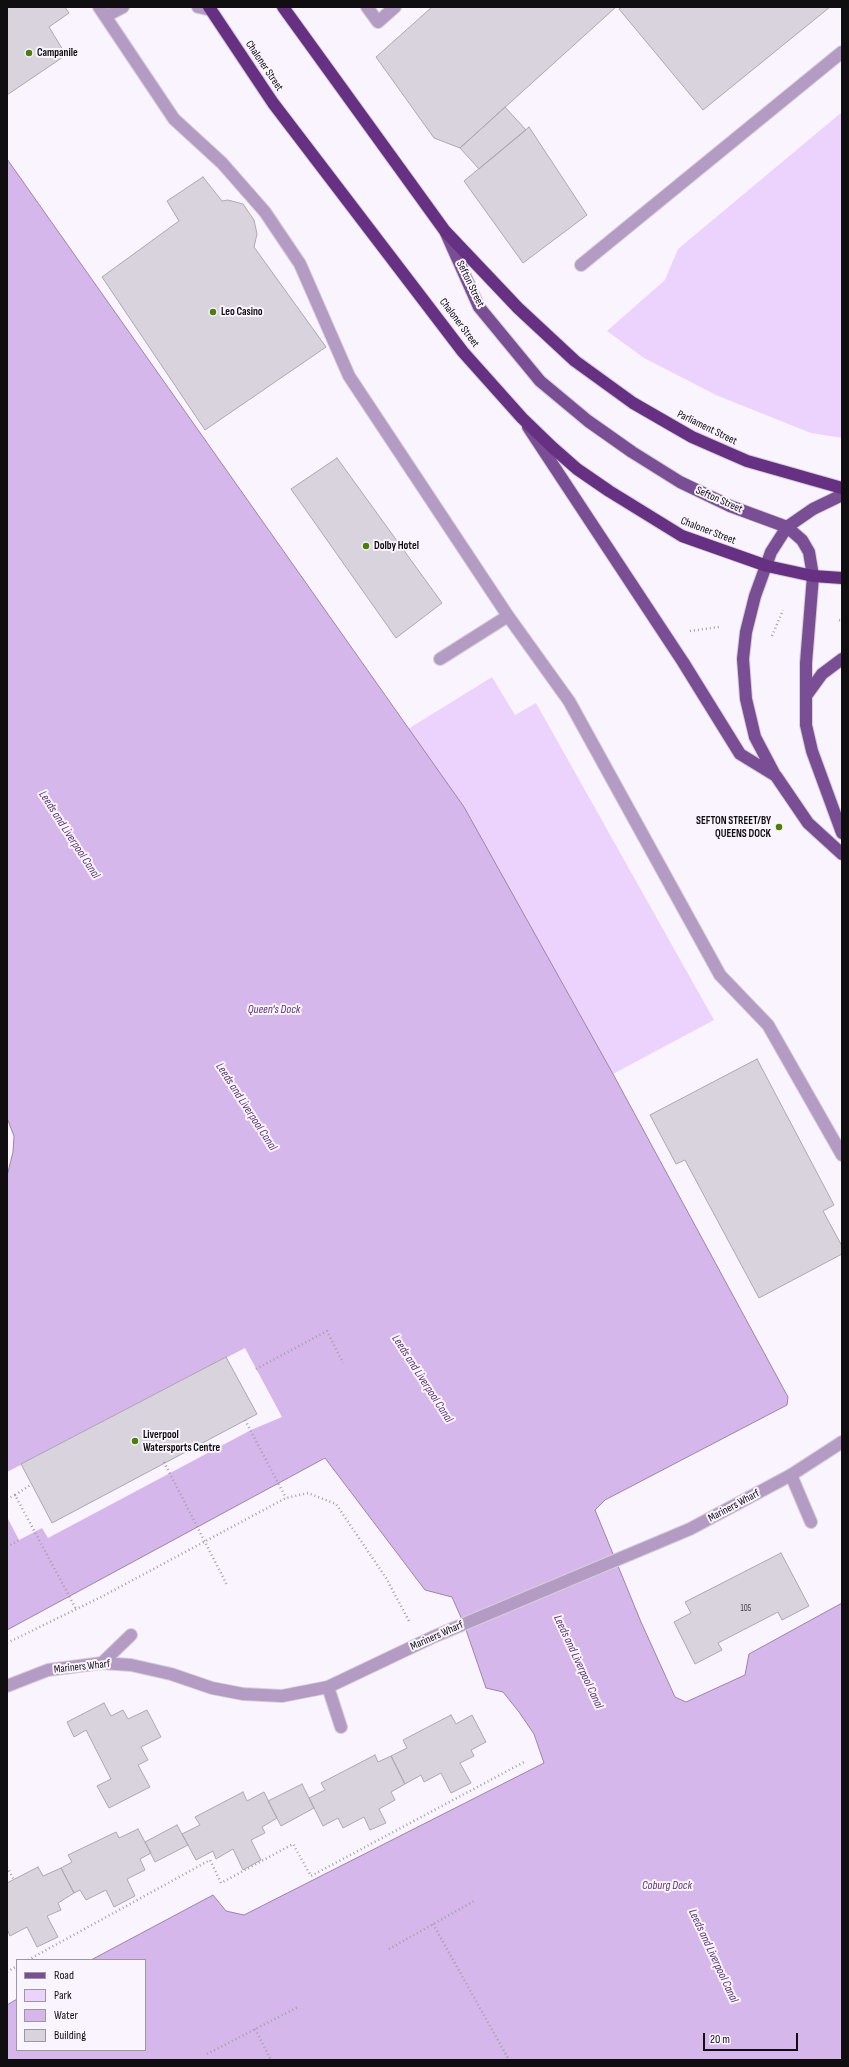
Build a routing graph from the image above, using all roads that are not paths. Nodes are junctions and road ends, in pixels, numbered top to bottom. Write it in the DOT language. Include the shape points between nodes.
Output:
graph roads {
  1 [pos="123,7"];
  2 [pos="198,7"];
  3 [pos="283,7"];
  4 [pos="367,7"];
  5 [pos="395,7"];
  6 [pos="210,9"];
  7 [pos="103,12"];
  8 [pos="842,52"];
  9 [pos="445,232"];
  10 [pos="581,265"];
  11 [pos="522,418"];
  12 [pos="842,488"];
  13 [pos="842,495"];
  14 [pos="787,527"];
  15 [pos="767,566"];
  16 [pos="812,576"];
  17 [pos="842,578"];
  18 [pos="508,616"];
  19 [pos="440,659"];
  20 [pos="842,659"];
  21 [pos="806,696"];
  22 [pos="776,776"];
  23 [pos="842,833"];
  24 [pos="842,854"];
  25 [pos="842,1155"];
  26 [pos="842,1442"];
  27 [pos="791,1475"];
  28 [pos="811,1522"];
  29 [pos="132,1635"];
  30 [pos="102,1663"];
  31 [pos="7,1686"];
  32 [pos="328,1687"];
  33 [pos="341,1727"];
  1 -- 7 [label="street"];
  2 -- 6 [label="street"];
  3 -- 9 [label="highway"];
  4 -- 5 [label="street" via="378,22"];
  6 -- 11 [label="highway, Chaloner Street" via="273,103 464,352"];
  7 -- 18 [label="street" via="174,119 222,163 255,201 300,264 349,376"];
  8 -- 10 [label="street"];
  9 -- 12 [label="highway, Parliament Street" via="518,308 575,361 633,403 692,437 747,461"];
  9 -- 14 [label="main road, Sefton Street" via="479,307 540,380 588,421 680,482 730,506"];
  11 -- 15 [label="highway, Chaloner Street" via="577,468 642,513 682,536"];
  11 -- 22 [label="main road" via="683,662 740,754"];
  13 -- 14 [label="main road" via="813,509"];
  14 -- 15 [label="main road" via="771,552"];
  14 -- 16 [label="main road, Sefton Street" via="802,540 809,552"];
  15 -- 16 [label="highway"];
  15 -- 22 [label="main road" via="755,596 746,632 743,659 746,699 755,737"];
  16 -- 17 [label="highway"];
  16 -- 21 [label="main road, Sefton Street"];
  18 -- 19 [label="street"];
  18 -- 25 [label="street" via="569,701 720,975 768,1025"];
  20 -- 21 [label="main road" via="822,674"];
  21 -- 23 [label="main road, Sefton Street" via="806,725 812,751"];
  22 -- 24 [label="main road" via="808,823"];
  26 -- 27 [label="street, Mariners Wharf"];
  27 -- 28 [label="street"];
  27 -- 32 [label="street, Mariners Wharf" via="690,1530 433,1637"];
  29 -- 30 [label="street"];
  30 -- 31 [label="street, Mariners Wharf" via="48,1670"];
  30 -- 32 [label="street, Mariners Wharf" via="131,1665 242,1694 282,1696"];
  32 -- 33 [label="street"];
}
